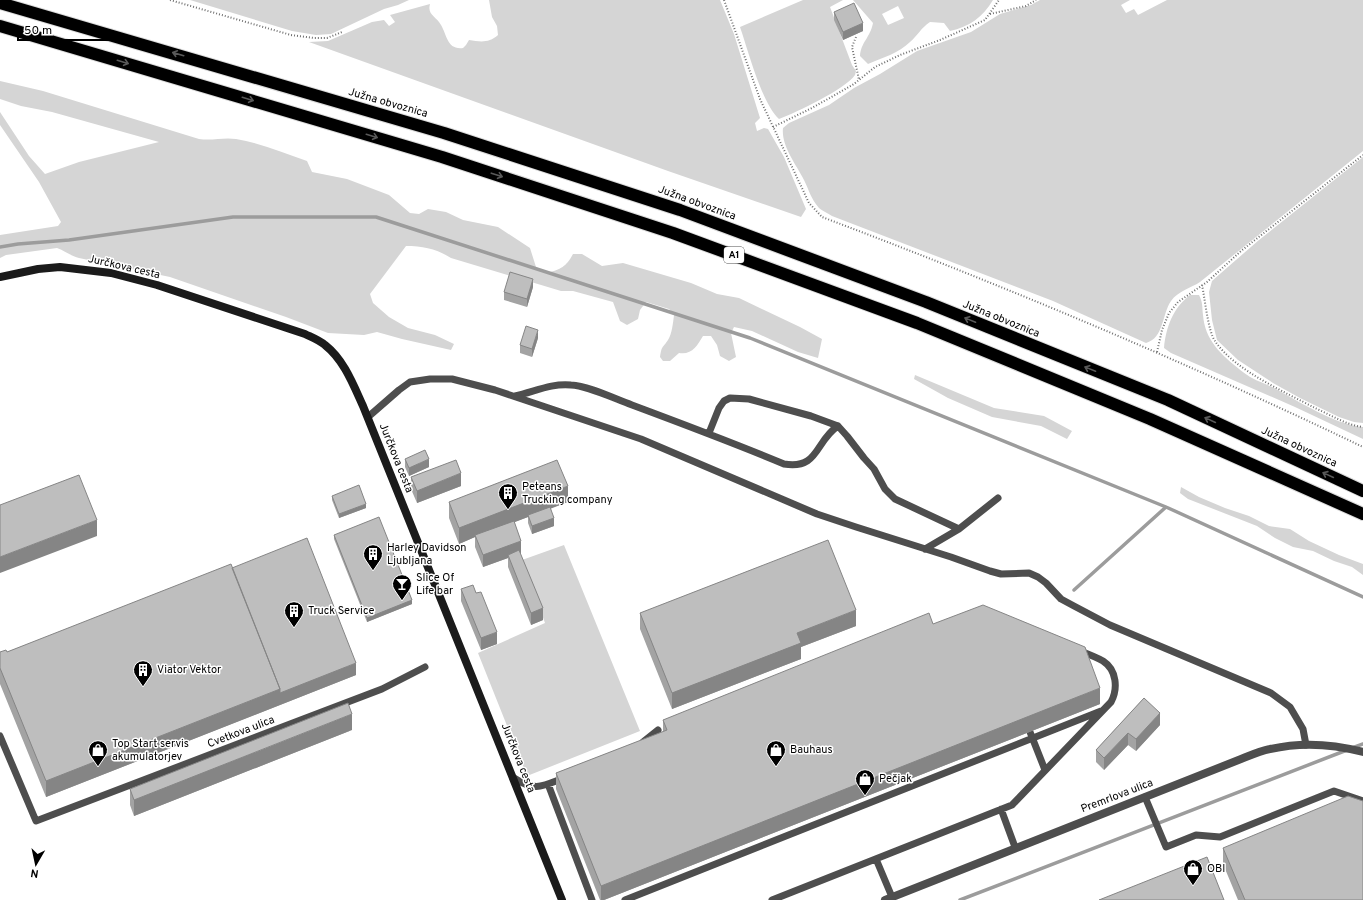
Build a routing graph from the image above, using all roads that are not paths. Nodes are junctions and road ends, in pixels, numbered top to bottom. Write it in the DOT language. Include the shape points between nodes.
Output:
graph roads {
  1 [pos="0,3"];
  2 [pos="0,26"];
  3 [pos="0,276"];
  4 [pos="513,396"];
  5 [pos="368,417"];
  6 [pos="838,426"];
  7 [pos="709,433"];
  8 [pos="1363,491"];
  9 [pos="998,498"];
  10 [pos="1363,514"];
  11 [pos="960,529"];
  12 [pos="925,548"];
  13 [pos="1074,648"];
  14 [pos="425,668"];
  15 [pos="1103,710"];
  16 [pos="658,730"];
  17 [pos="1032,735"];
  18 [pos="0,736"];
  19 [pos="1306,745"];
  20 [pos="637,746"];
  21 [pos="1363,752"];
  22 [pos="1046,770"];
  23 [pos="568,776"];
  24 [pos="514,778"];
  25 [pos="548,784"];
  26 [pos="1145,798"];
  27 [pos="1363,801"];
  28 [pos="1001,809"];
  29 [pos="1015,848"];
  30 [pos="876,859"];
  31 [pos="890,899"];
  32 [pos="562,900"];
  33 [pos="592,900"];
  34 [pos="625,900"];
  35 [pos="772,900"];
  8 -- 1 [label="highway, Južna obvoznica / A1, one-way" via="1168,400 926,302 680,210 444,133"];
  2 -- 10 [label="highway, A1, one-way" via="442,157 673,233 932,329 1150,418"];
  3 -- 5 [label="street, Jurčkova cesta" via="60,267 111,273 182,293 305,334 324,344 340,359"];
  4 -- 5 [label="lane" via="452,379 430,379 410,382"];
  4 -- 7 [label="lane" via="546,387 573,385"];
  4 -- 12 [label="lane" via="640,439 817,514"];
  5 -- 24 [label="street, Jurčkova cesta"];
  6 -- 7 [label="lane" via="806,463 793,466"];
  6 -- 7 [label="lane" via="749,399 730,398 719,408"];
  6 -- 11 [label="lane" via="874,469 894,499"];
  9 -- 11 [label="lane"];
  11 -- 12 [label="lane"];
  12 -- 19 [label="lane" via="1001,574 1029,573 1046,583 1061,599 1110,624 1271,694 1290,707 1303,729"];
  13 -- 15 [label="lane" via="1103,661 1111,670 1116,682 1114,696"];
  14 -- 18 [label="lane, Cvetkova ulica" via="382,689 36,821"];
  15 -- 17 [label="lane"];
  15 -- 22 [label="lane"];
  16 -- 20 [label="lane"];
  17 -- 22 [label="lane"];
  17 -- 34 [label="lane"];
  19 -- 21 [label="street, Premrlova ulica" via="1334,746"];
  19 -- 26 [label="street, Premrlova ulica" via="1270,749"];
  22 -- 28 [label="lane" via="1012,805"];
  23 -- 25 [label="lane"];
  24 -- 25 [label="lane" via="530,787"];
  24 -- 32 [label="street, Jurčkova cesta"];
  25 -- 33 [label="lane"];
  26 -- 27 [label="lane" via="1166,847 1196,835 1220,837 1334,792"];
  26 -- 29 [label="street, Premrlova ulica"];
  28 -- 29 [label="lane"];
  28 -- 30 [label="lane"];
  29 -- 31 [label="street, Premrlova ulica"];
  30 -- 31 [label="lane"];
  30 -- 35 [label="lane"];
}
